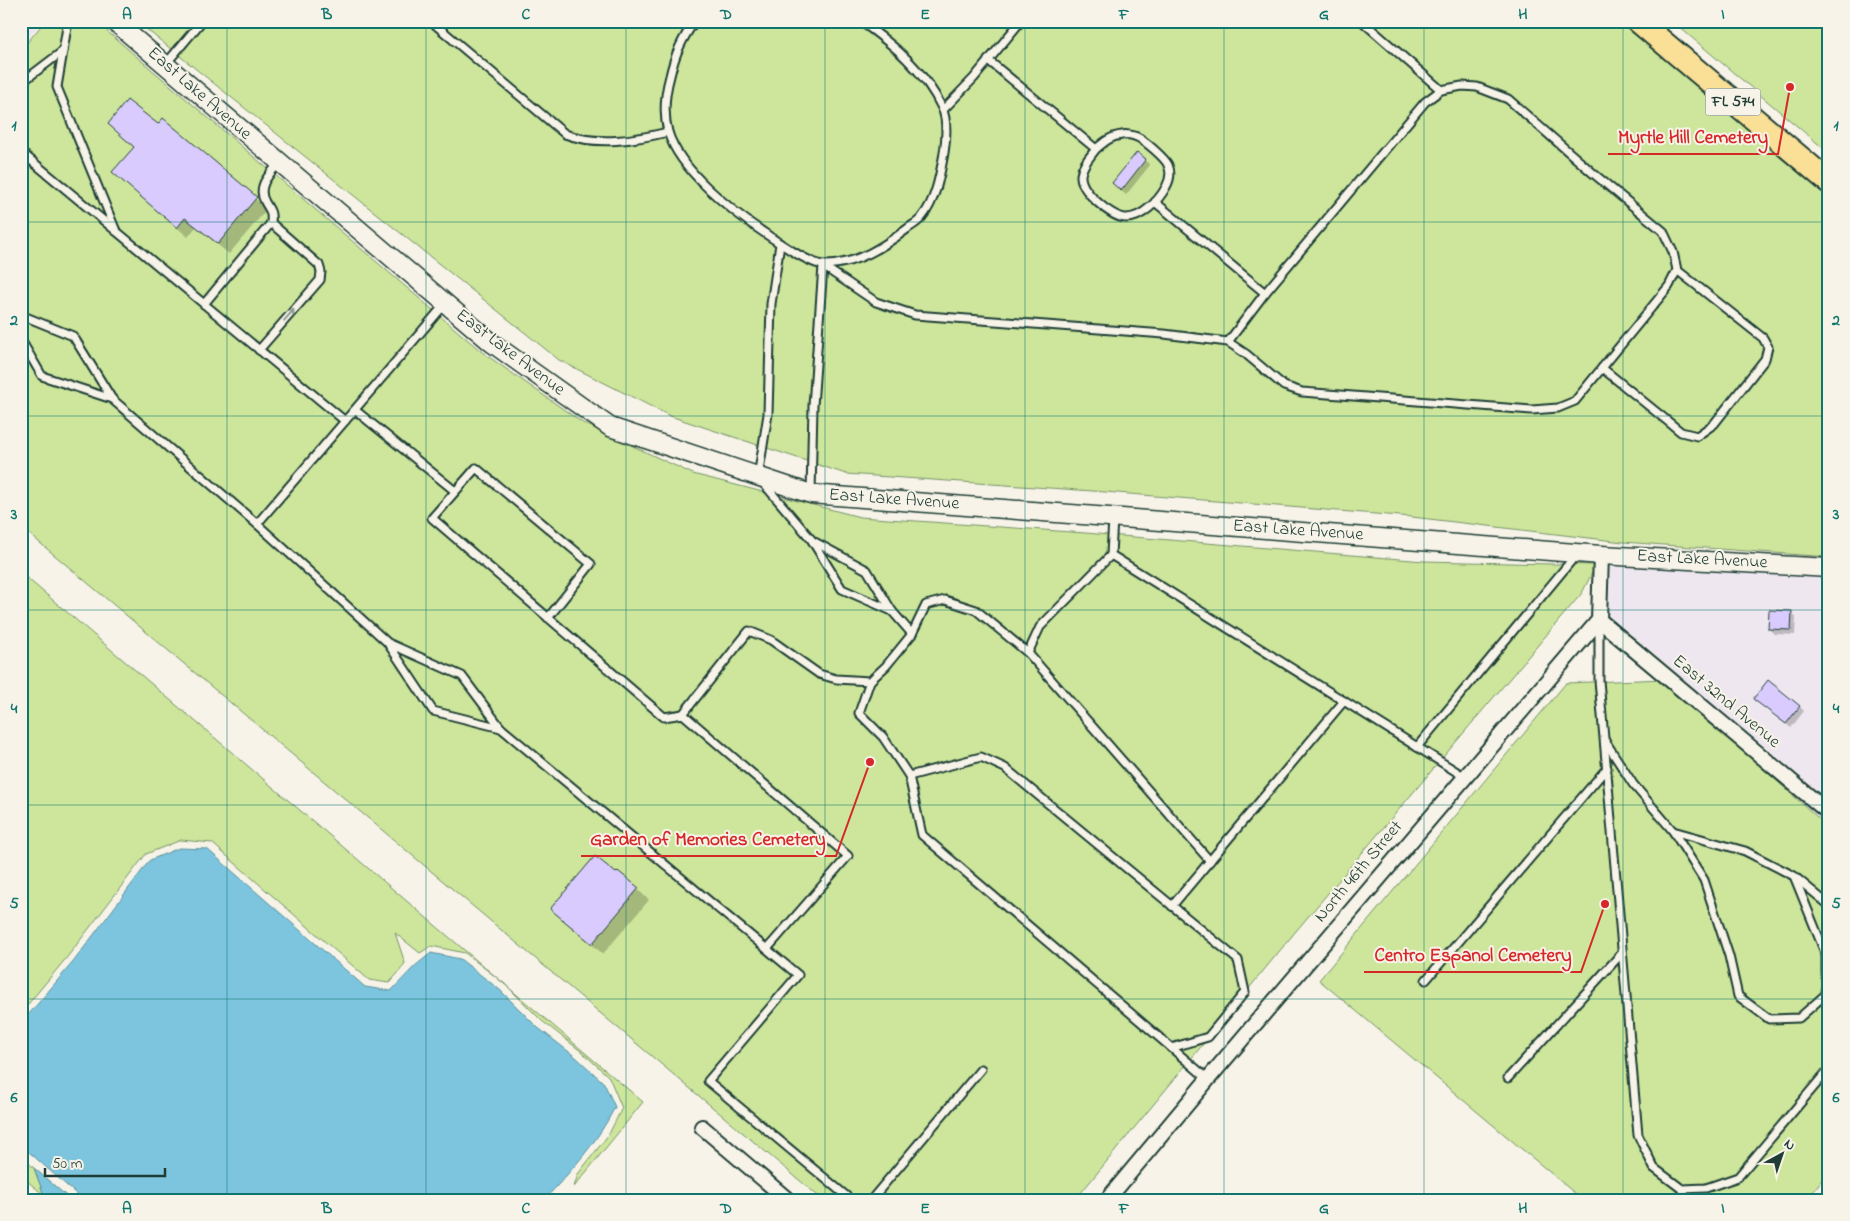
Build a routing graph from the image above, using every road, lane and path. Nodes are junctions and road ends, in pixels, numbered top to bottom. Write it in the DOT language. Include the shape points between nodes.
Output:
graph roads {
  1 [pos="68,21"];
  2 [pos="114,21"];
  3 [pos="202,21"];
  4 [pos="431,21"];
  5 [pos="695,21"];
  6 [pos="860,21"];
  7 [pos="1021,21"];
  8 [pos="1362,21"];
  9 [pos="1638,21"];
  10 [pos="63,51"];
  11 [pos="988,60"];
  12 [pos="165,65"];
  13 [pos="21,83"];
  14 [pos="1441,90"];
  15 [pos="943,110"];
  16 [pos="668,132"];
  17 [pos="1096,149"];
  18 [pos="21,152"];
  19 [pos="279,163"];
  20 [pos="1829,182"];
  21 [pos="1155,202"];
  22 [pos="272,224"];
  23 [pos="117,232"];
  24 [pos="780,244"];
  25 [pos="823,266"];
  26 [pos="1676,270"];
  27 [pos="1265,293"];
  28 [pos="204,304"];
  29 [pos="445,304"];
  30 [pos="21,314"];
  31 [pos="21,340"];
  32 [pos="1228,342"];
  33 [pos="259,350"];
  34 [pos="1602,368"];
  35 [pos="112,399"];
  36 [pos="355,410"];
  37 [pos="345,421"];
  38 [pos="758,477"];
  39 [pos="455,491"];
  40 [pos="811,494"];
  41 [pos="1113,516"];
  42 [pos="257,524"];
  43 [pos="811,540"];
  44 [pos="1578,553"];
  45 [pos="1111,555"];
  46 [pos="1601,555"];
  47 [pos="1829,568"];
  48 [pos="892,611"];
  49 [pos="548,618"];
  50 [pos="1599,620"];
  51 [pos="912,634"];
  52 [pos="388,643"];
  53 [pos="1028,653"];
  54 [pos="870,681"];
  55 [pos="1344,701"];
  56 [pos="683,714"];
  57 [pos="501,728"];
  58 [pos="1604,738"];
  59 [pos="1417,747"];
  60 [pos="1606,768"];
  61 [pos="909,776"];
  62 [pos="1465,777"];
  63 [pos="1829,813"];
  64 [pos="1673,831"];
  65 [pos="1210,861"];
  66 [pos="1794,876"];
  67 [pos="1829,905"];
  68 [pos="1172,906"];
  69 [pos="767,949"];
  70 [pos="1622,953"];
  71 [pos="1426,980"];
  72 [pos="1171,1048"];
  73 [pos="1829,1069"];
  74 [pos="980,1070"];
  75 [pos="1508,1078"];
  76 [pos="1208,1079"];
  77 [pos="702,1127"];
  78 [pos="788,1200"];
  79 [pos="851,1200"];
  80 [pos="872,1200"];
  81 [pos="1107,1200"];
  1 -- 10 [label="lane"];
  2 -- 12 [label="street, East Lake Avenue"];
  3 -- 12 [label="lane"];
  4 -- 16 [label="lane" via="565,134 579,139 611,141"];
  5 -- 16 [label="lane" via="682,39 666,90 664,106"];
  6 -- 15 [label="lane" via="921,73"];
  7 -- 11 [label="lane"];
  8 -- 14 [label="lane"];
  9 -- 20 [label="main road, FL 574"];
  10 -- 13 [label="lane"];
  10 -- 23 [label="lane" via="57,87"];
  11 -- 15 [label="lane"];
  11 -- 17 [label="lane"];
  12 -- 19 [label="street, East Lake Avenue"];
  14 -- 26 [label="lane" via="1477,87 1508,99 1663,231 1673,252"];
  14 -- 27 [label="lane" via="1425,102"];
  15 -- 25 [label="lane" via="946,140 941,173 922,218 886,244 850,262"];
  16 -- 24 [label="lane" via="681,157 702,182 740,216"];
  17 -- 21 [label="lane" via="1110,138 1124,134 1136,137 1155,151 1168,164 1170,175"];
  17 -- 21 [label="lane" via="1085,162 1081,177 1086,191 1112,213 1125,218 1139,216"];
  18 -- 23 [label="lane"];
  19 -- 22 [label="lane" via="262,186 262,195 272,214"];
  19 -- 29 [label="street, East Lake Avenue"];
  21 -- 27 [label="lane"];
  22 -- 28 [label="lane"];
  33 -- 22 [label="lane, one-way" via="320,280 321,272 319,265"];
  23 -- 28 [label="lane"];
  24 -- 25 [label="lane"];
  24 -- 38 [label="lane" via="771,304 768,414"];
  25 -- 32 [label="lane" via="876,302 916,315"];
  25 -- 40 [label="lane" via="813,406"];
  26 -- 34 [label="lane" via="1669,286"];
  26 -- 34 [label="lane" via="1762,338 1768,347 1765,359 1714,424 1697,436 1681,432"];
  27 -- 32 [label="lane"];
  28 -- 33 [label="lane"];
  29 -- 36 [label="lane"];
  29 -- 38 [label="street, East Lake Avenue" via="492,343 610,428"];
  30 -- 35 [label="lane" via="73,336"];
  31 -- 35 [label="lane" via="42,376"];
  32 -- 34 [label="lane" via="1284,386 1302,392 1532,410 1558,408 1575,400"];
  33 -- 37 [label="lane"];
  35 -- 42 [label="lane"];
  36 -- 37 [label="lane"];
  36 -- 39 [label="lane"];
  37 -- 42 [label="lane"];
  38 -- 40 [label="street, East Lake Avenue"];
  38 -- 43 [label="lane"];
  39 -- 49 [label="lane" via="432,518"];
  39 -- 49 [label="lane" via="476,468 591,564"];
  40 -- 41 [label="street, East Lake Avenue"];
  41 -- 44 [label="street, East Lake Avenue"];
  41 -- 45 [label="lane"];
  42 -- 52 [label="lane"];
  43 -- 48 [label="lane" via="867,570"];
  43 -- 48 [label="lane" via="842,588"];
  44 -- 46 [label="street, East Lake Avenue"];
  44 -- 59 [label="lane"];
  45 -- 53 [label="lane" via="1040,627"];
  45 -- 55 [label="lane"];
  46 -- 47 [label="street, East Lake Avenue"];
  46 -- 50 [label="street"];
  48 -- 51 [label="lane"];
  49 -- 56 [label="lane" via="664,717"];
  50 -- 58 [label="lane" via="1599,680"];
  50 -- 62 [label="street, North 46th Street"];
  50 -- 63 [label="street, East 32nd Avenue"];
  51 -- 53 [label="lane" via="926,604 945,600 976,610"];
  51 -- 54 [label="lane"];
  52 -- 57 [label="lane" via="462,676"];
  52 -- 57 [label="lane" via="433,711"];
  53 -- 65 [label="lane"];
  54 -- 56 [label="lane" via="836,679 819,674 771,640 749,631"];
  54 -- 61 [label="lane" via="858,713 883,737"];
  55 -- 59 [label="lane"];
  55 -- 65 [label="lane"];
  56 -- 69 [label="lane" via="848,856"];
  57 -- 69 [label="lane"];
  58 -- 60 [label="lane"];
  58 -- 64 [label="lane" via="1633,784"];
  59 -- 62 [label="lane"];
  60 -- 70 [label="lane"];
  60 -- 71 [label="lane"];
  61 -- 68 [label="lane" via="981,757 1005,768"];
  61 -- 72 [label="lane" via="922,835"];
  62 -- 76 [label="street, North 46th Street"];
  64 -- 66 [label="lane" via="1745,851"];
  64 -- 66 [label="lane" via="1704,880 1729,956 1738,996 1769,1019 1799,1018 1826,994 1826,955"];
  65 -- 68 [label="lane"];
  66 -- 67 [label="lane"];
  68 -- 72 [label="lane" via="1238,960 1245,992 1208,1037"];
  69 -- 79 [label="lane" via="798,975 708,1081"];
  70 -- 73 [label="lane" via="1638,1136 1654,1168 1682,1189 1706,1188 1738,1177"];
  70 -- 75 [label="lane"];
  72 -- 76 [label="lane"];
  74 -- 80 [label="lane"];
  76 -- 81 [label="street, North 46th Street"];
  77 -- 78 [label="street"];
}
